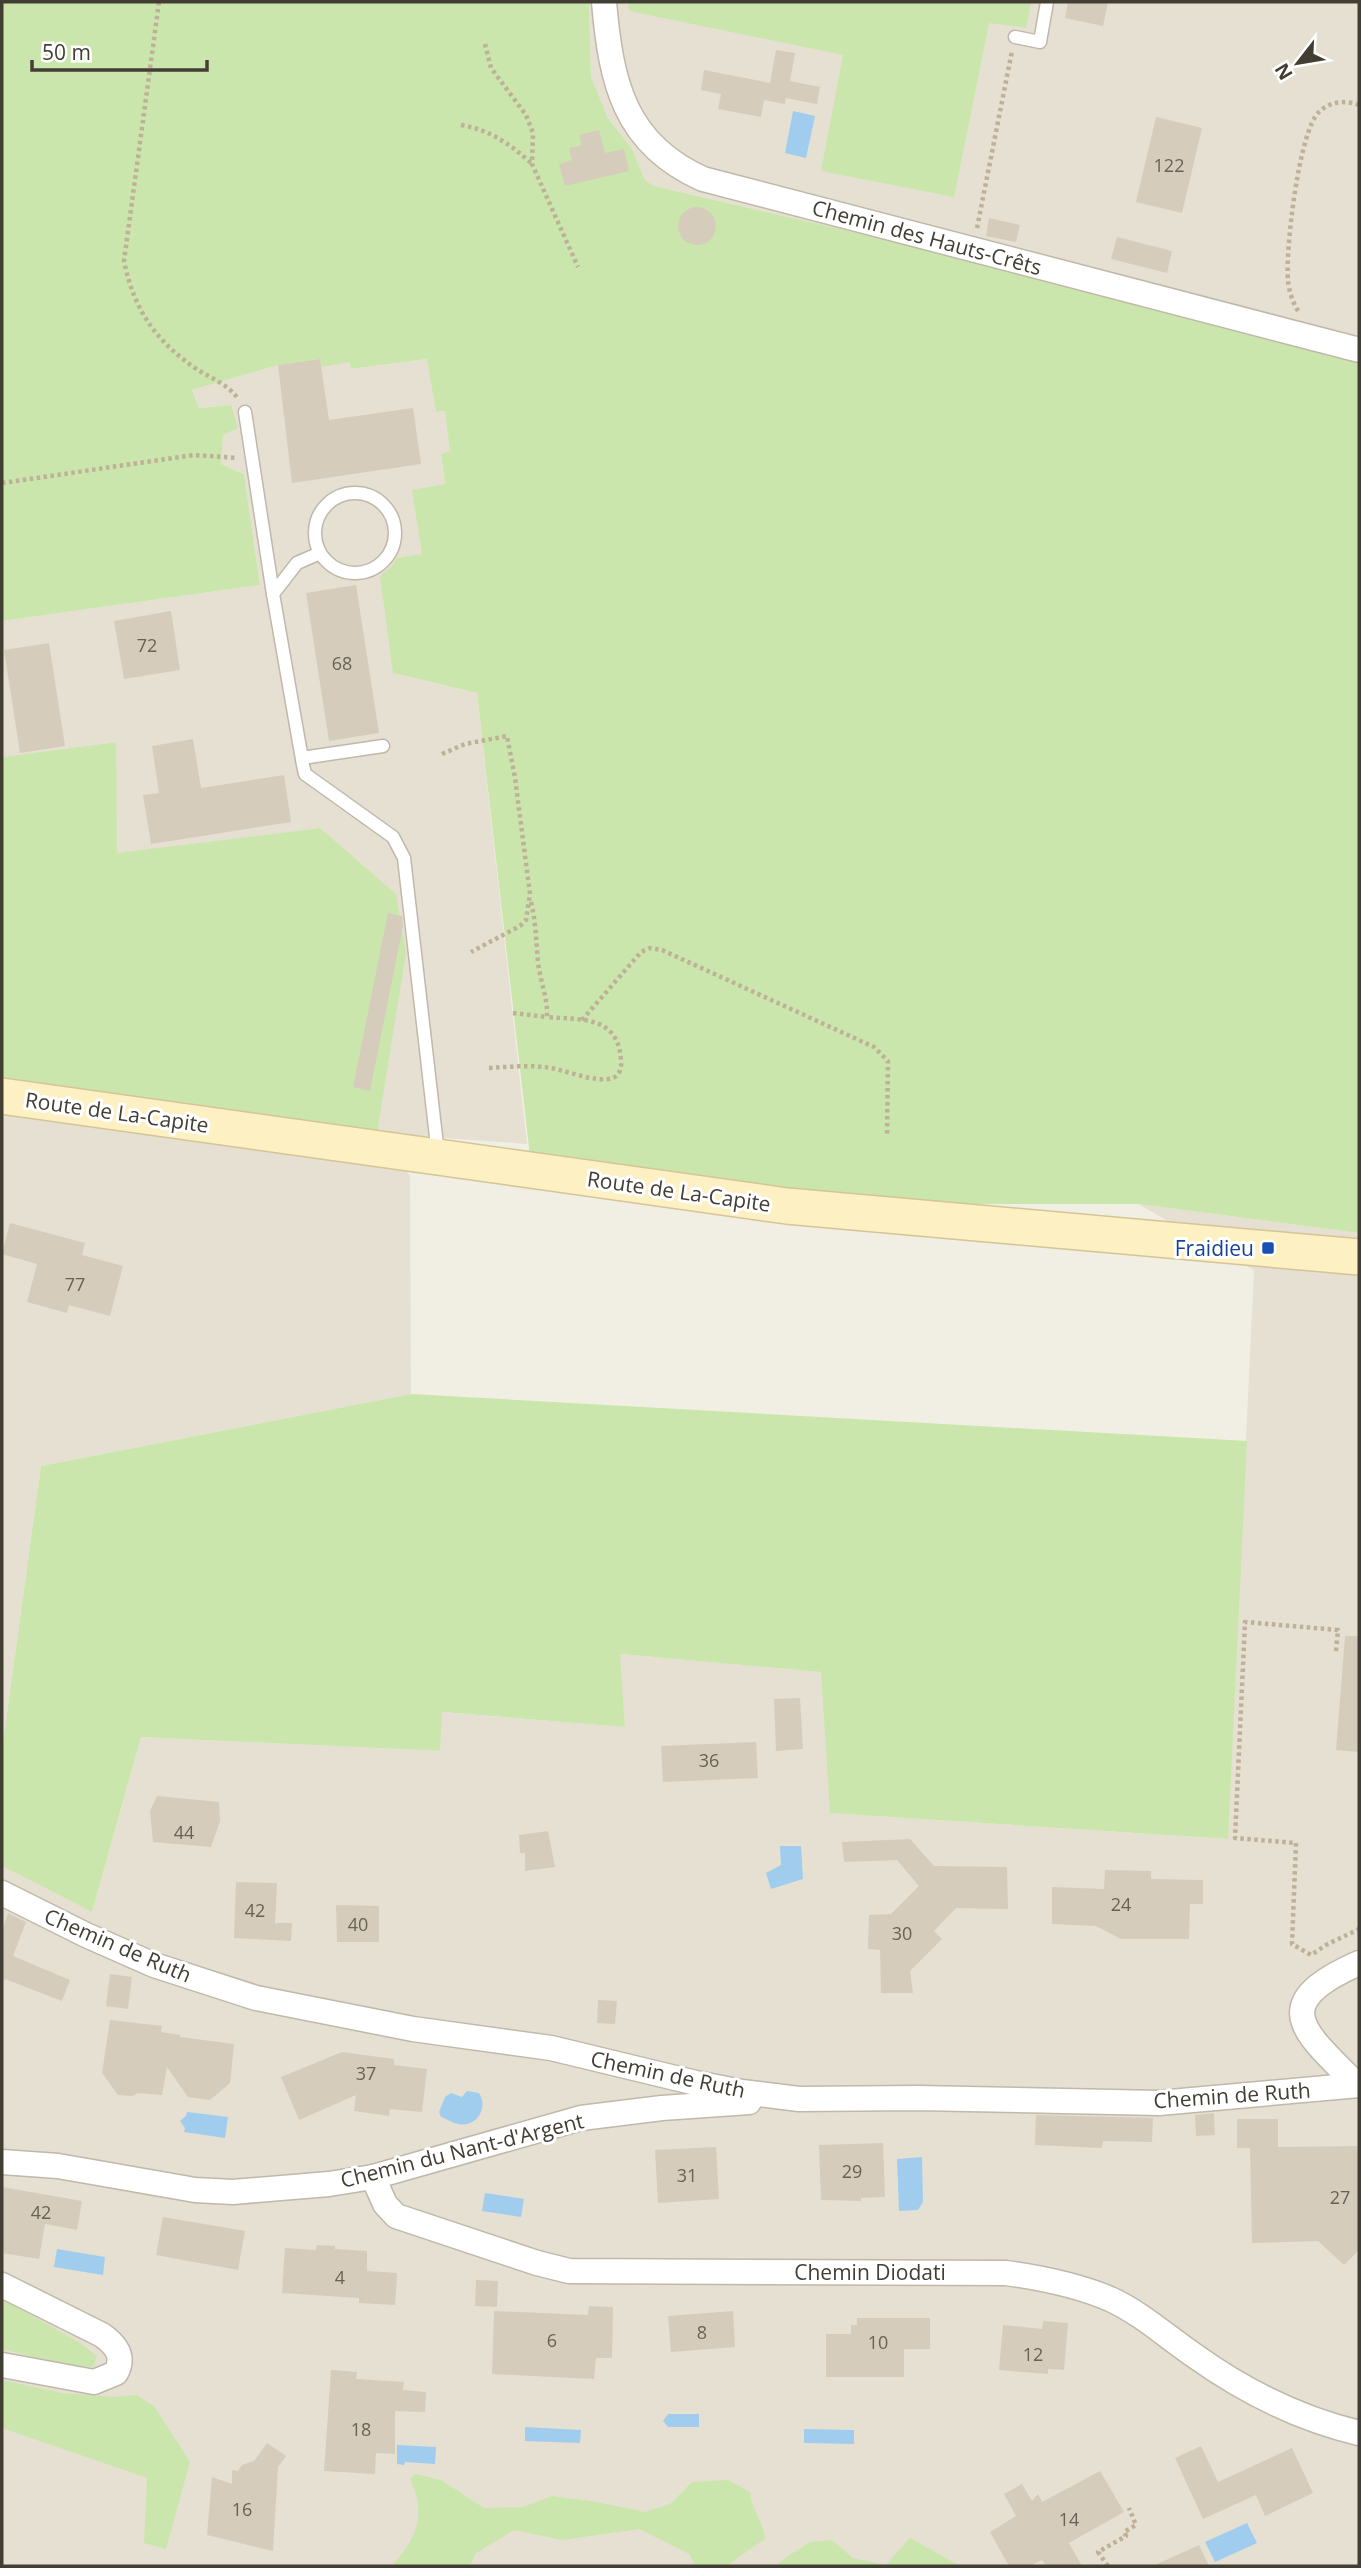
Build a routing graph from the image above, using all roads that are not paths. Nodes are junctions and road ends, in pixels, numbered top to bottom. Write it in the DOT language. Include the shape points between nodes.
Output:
graph roads {
  1 [pos="604,2"];
  2 [pos="1047,2"];
  3 [pos="1015,37"];
  4 [pos="1359,350"];
  5 [pos="244,412"];
  6 [pos="320,553"];
  7 [pos="273,594"];
  8 [pos="383,746"];
  9 [pos="302,758"];
  10 [pos="2,1096"];
  11 [pos="438,1158"];
  12 [pos="1359,1258"];
  13 [pos="2,1893"];
  14 [pos="1359,1963"];
  15 [pos="1358,2085"];
  16 [pos="799,2099"];
  17 [pos="2,2162"];
  18 [pos="373,2177"];
  19 [pos="2,2285"];
  20 [pos="2,2365"];
  21 [pos="1359,2433"];
  1 -- 4 [label="street, Chemin des Hauts-Crêts" via="611,59 626,106 650,144 670,162 704,179"];
  2 -- 3 [label="lane" via="1040,42"];
  5 -- 7 [label="lane"];
  6 -- 6 [label="lane" via="327,563 346,573 376,568 388,557 394,542 395,528 388,510 363,494 344,494 331,500 315,526"];
  6 -- 7 [label="lane" via="297,564"];
  7 -- 9 [label="lane"];
  8 -- 9 [label="lane"];
  9 -- 11 [label="lane" via="305,774 393,837 404,858"];
  10 -- 11 [label="street, Route de La-Capite"];
  11 -- 12 [label="street, Route de La-Capite" via="788,1206"];
  13 -- 16 [label="street, Chemin de Ruth" via="154,1965 256,1998 413,2029 551,2048 696,2083"];
  14 -- 15 [label="street" via="1319,1983 1307,1995 1303,2011 1311,2039"];
  15 -- 16 [label="street, Chemin de Ruth" via="1159,2103"];
  16 -- 18 [label="street, Chemin du Nant-d'Argent" via="581,2118"];
  17 -- 18 [label="street, Chemin du Nant-d'Argent" via="233,2192"];
  18 -- 21 [label="street, Chemin Diodati" via="396,2216 569,2271 1006,2273 1055,2281 1128,2308 1215,2370 1264,2398"];
  19 -- 20 [label="street" via="102,2336 116,2347 120,2358 116,2373 94,2382"];
}
